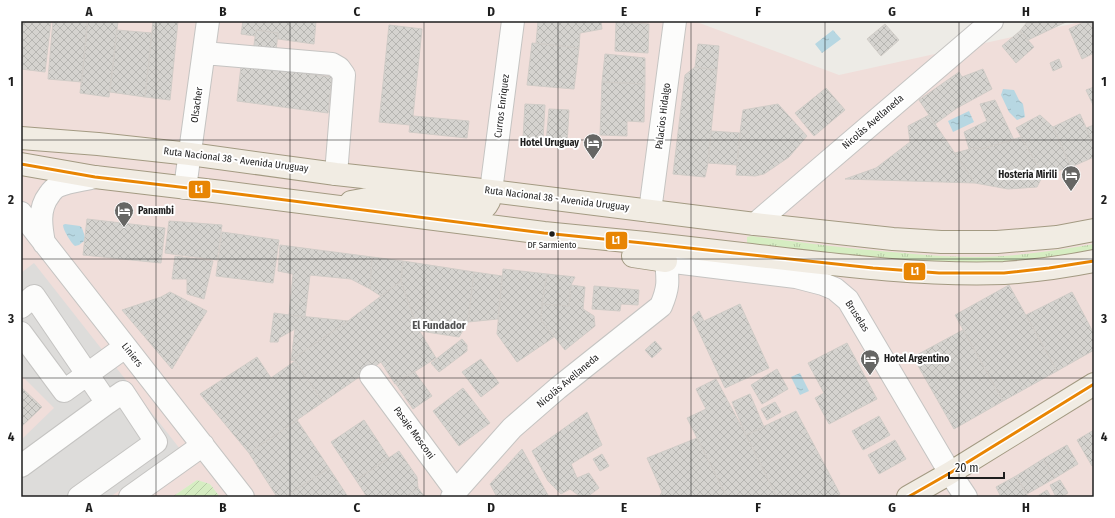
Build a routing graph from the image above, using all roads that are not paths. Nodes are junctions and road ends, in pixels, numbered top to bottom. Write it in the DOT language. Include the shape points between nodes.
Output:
graph roads {
  1 [pos="208,21"];
  2 [pos="513,21"];
  3 [pos="675,21"];
  4 [pos="992,21"];
  5 [pos="204,53"];
  6 [pos="21,127"];
  7 [pos="21,138"];
  8 [pos="98,144"];
  9 [pos="190,154"];
  10 [pos="21,164"];
  11 [pos="21,173"];
  12 [pos="336,174"];
  13 [pos="94,177"];
  14 [pos="185,188"];
  15 [pos="491,190"];
  16 [pos="332,206"];
  17 [pos="650,211"];
  18 [pos="21,213"];
  19 [pos="755,224"];
  20 [pos="1094,230"];
  21 [pos="544,233"];
  22 [pos="589,237"];
  23 [pos="44,243"];
  24 [pos="666,261"];
  25 [pos="1094,261"];
  26 [pos="21,307"];
  27 [pos="21,333"];
  28 [pos="125,347"];
  29 [pos="87,375"];
  30 [pos="371,376"];
  31 [pos="1093,386"];
  32 [pos="107,403"];
  33 [pos="203,445"];
  34 [pos="21,466"];
  35 [pos="950,473"];
  36 [pos="454,494"];
  37 [pos="79,497"];
  38 [pos="130,497"];
  39 [pos="243,497"];
  40 [pos="908,497"];
  41 [pos="966,497"];
  1 -- 5 [label="street, Olsacher"];
  2 -- 15 [label="street, Curros Enriquez"];
  3 -- 17 [label="street, Palacios Hidalgo"];
  4 -- 19 [label="street, Nicolás Avellaneda"];
  5 -- 9 [label="street, Olsacher"];
  5 -- 12 [label="street" via="332,64 339,68 344,75"];
  6 -- 8 [label="main road"];
  7 -- 8 [label="main road, Ruta Nacional 38 - Avenida Uruguay"];
  8 -- 9 [label="main road, Ruta Nacional 38 - Avenida Uruguay"];
  9 -- 12 [label="main road, Ruta Nacional 38 - Avenida Uruguay"];
  9 -- 14 [label="street, Olsacher"];
  10 -- 13 [label="main road"];
  11 -- 13 [label="main road"];
  12 -- 15 [label="main road, Ruta Nacional 38 - Avenida Uruguay"];
  13 -- 14 [label="main road"];
  13 -- 23 [label="street" via="57,186 45,200 41,216"];
  14 -- 16 [label="main road"];
  15 -- 16 [label="main road" via="486,206 476,209 383,196"];
  15 -- 17 [label="main road, Ruta Nacional 38 - Avenida Uruguay"];
  16 -- 21 [label="main road"];
  17 -- 19 [label="main road, Ruta Nacional 38 - Avenida Uruguay"];
  18 -- 23 [label="street, Liniers"];
  19 -- 20 [label="main road, Ruta Nacional 38 - Avenida Uruguay" via="941,242 1019,241"];
  19 -- 22 [label="main road" via="746,230 723,236 637,227"];
  21 -- 22 [label="main road"];
  21 -- 24 [label="main road" via="555,243"];
  22 -- 25 [label="main road" via="842,266 940,273 1004,273"];
  23 -- 28 [label="street, Liniers"];
  24 -- 35 [label="street, Bruselas" via="796,278 835,289 848,300"];
  24 -- 36 [label="street, Nicolás Avellaneda" via="668,281 661,306 512,428"];
  26 -- 29 [label="street" via="34,296"];
  27 -- 29 [label="street" via="64,391"];
  28 -- 29 [label="street"];
  28 -- 33 [label="street, Liniers"];
  29 -- 32 [label="street"];
  30 -- 36 [label="street, Pasaje Mosconi"];
  31 -- 35 [label="main road"];
  32 -- 34 [label="street"];
  32 -- 37 [label="street" via="123,392 156,442"];
  33 -- 38 [label="street"];
  33 -- 39 [label="street, Liniers"];
  35 -- 40 [label="main road"];
  35 -- 41 [label="street, Bruselas"];
}
